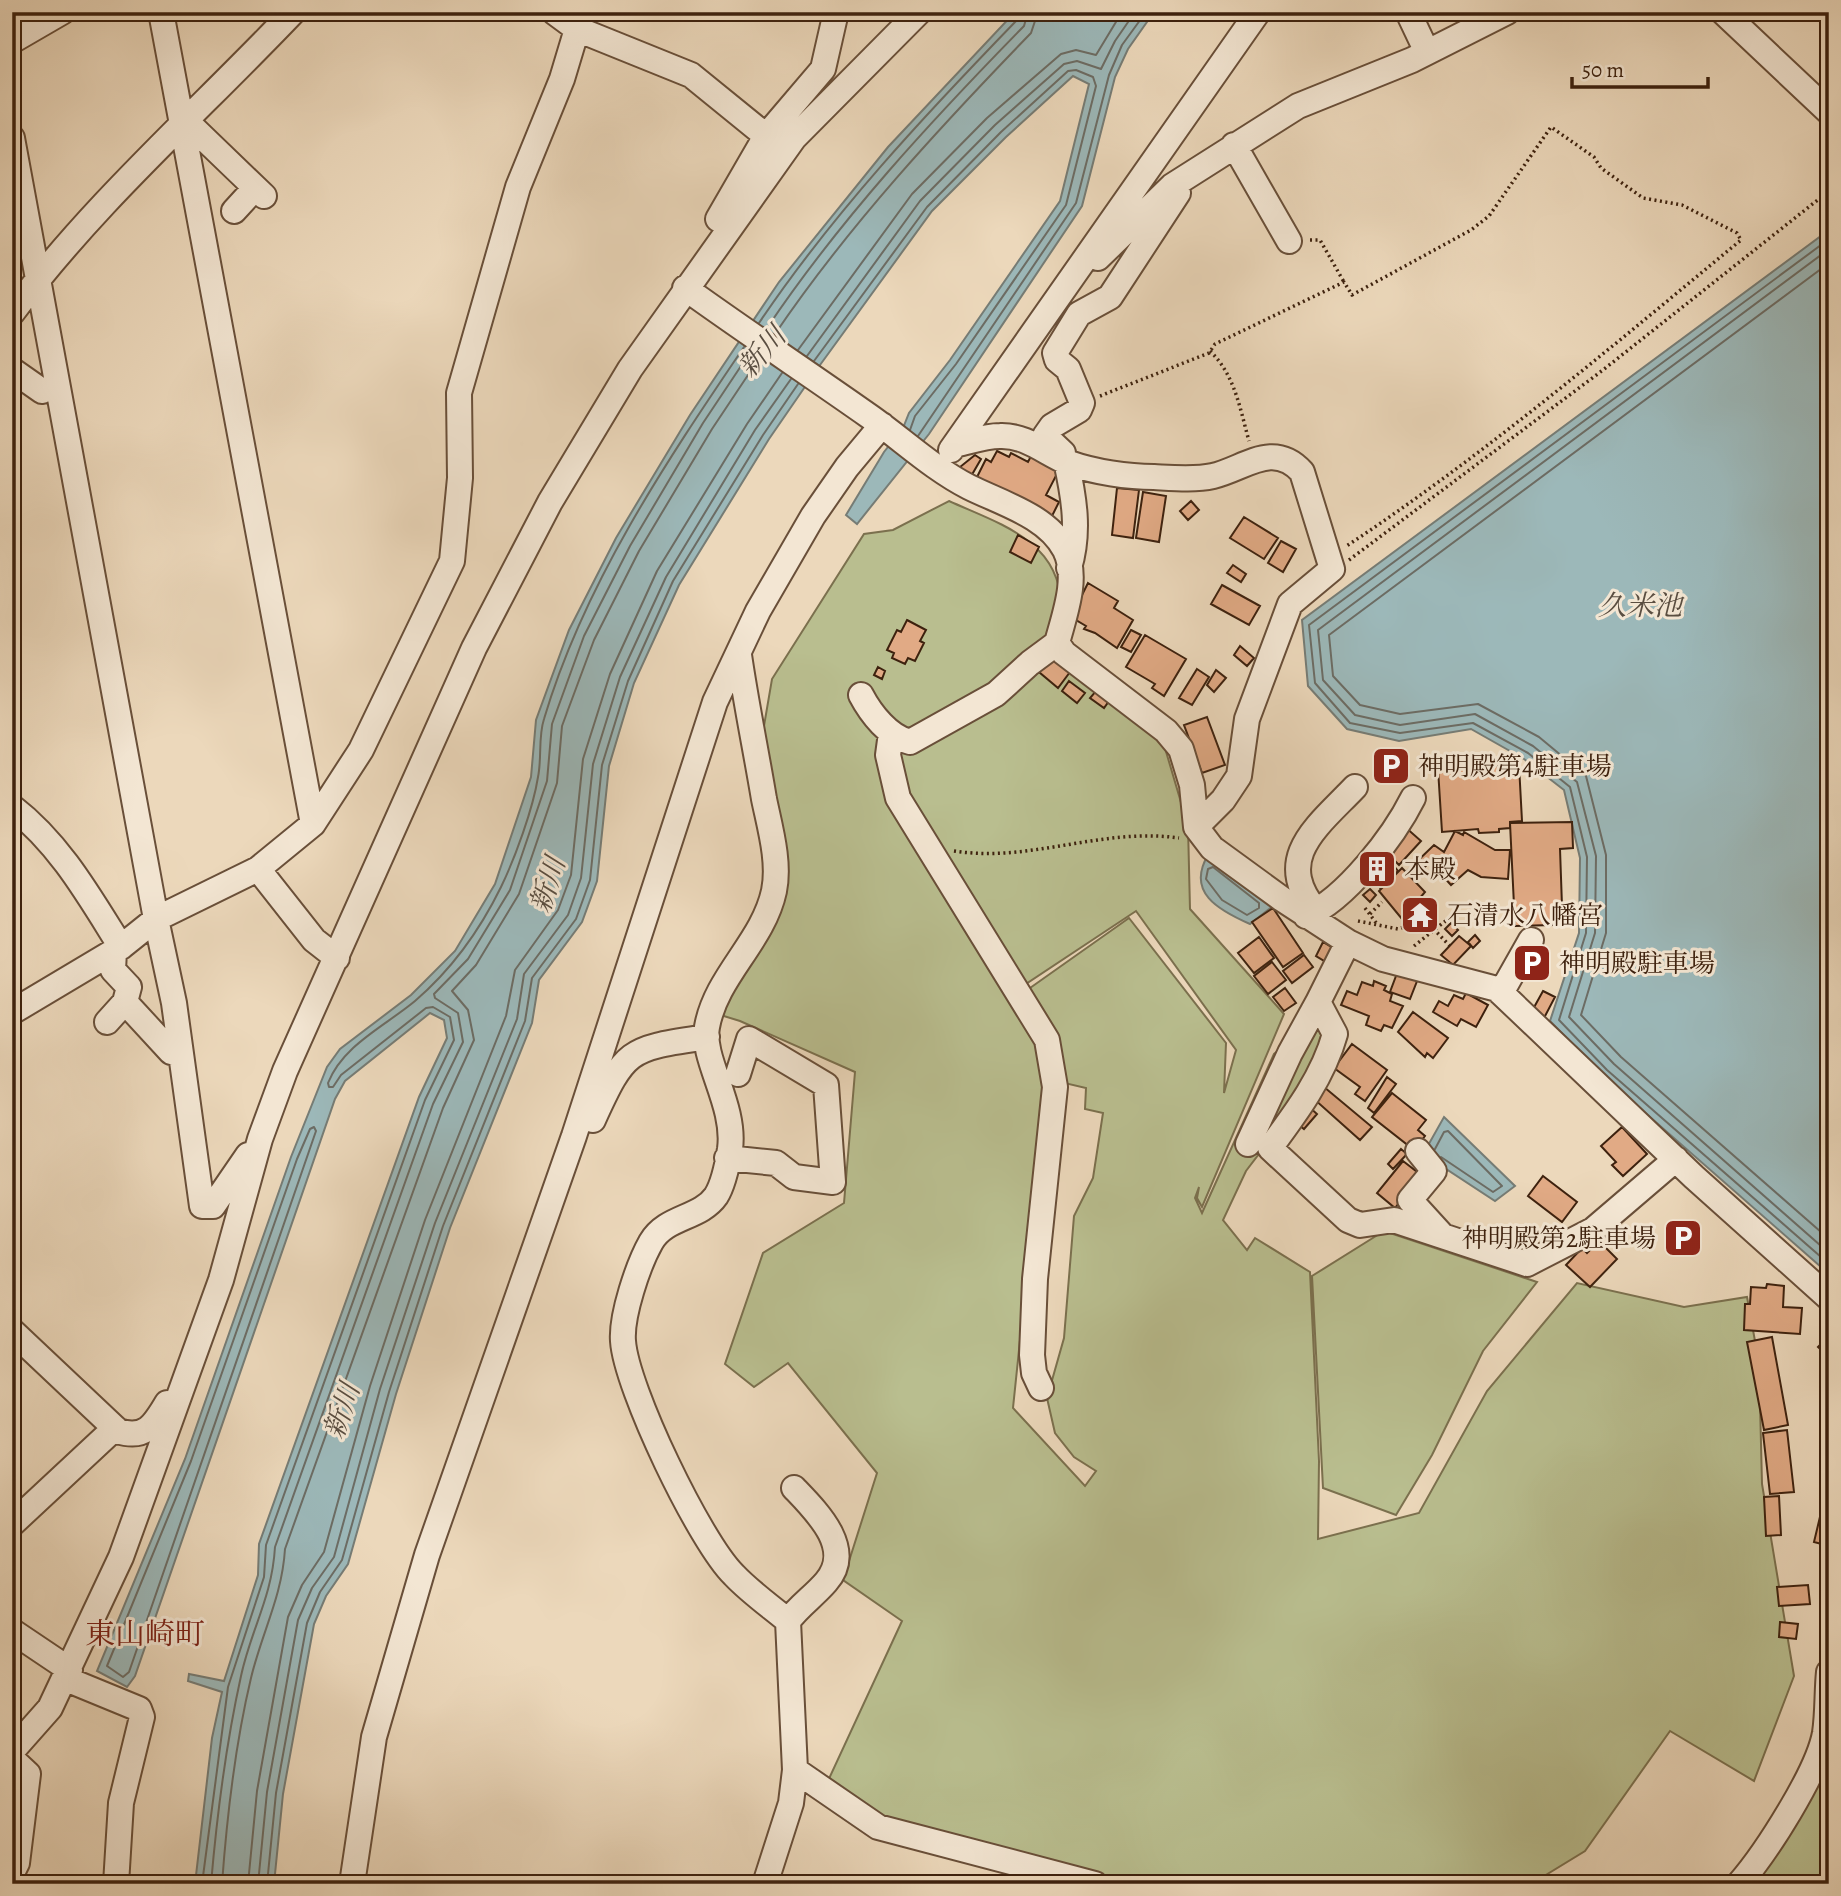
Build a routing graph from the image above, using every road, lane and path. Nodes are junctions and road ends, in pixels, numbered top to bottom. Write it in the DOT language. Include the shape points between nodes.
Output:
graph roads {
  1 [pos="62,12"];
  2 [pos="161,12"];
  3 [pos="293,12"];
  4 [pos="554,12"];
  5 [pos="836,12"];
  6 [pos="919,12"];
  7 [pos="1258,12"];
  8 [pos="1408,12"];
  9 [pos="1507,12"];
  10 [pos="1723,12"];
  11 [pos="1482,18"];
  12 [pos="579,23"];
  13 [pos="12,41"];
  14 [pos="1427,52"];
  15 [pos="1829,112"];
  16 [pos="183,122"];
  17 [pos="766,136"];
  18 [pos="12,138"];
  19 [pos="1234,145"];
  20 [pos="1185,180"];
  21 [pos="1829,191"];
  22 [pos="234,211"];
  23 [pos="1289,241"];
  24 [pos="708,257"];
  25 [pos="1072,276"];
  26 [pos="38,279"];
  27 [pos="1343,282"];
  28 [pos="692,293"];
  29 [pos="12,313"];
  30 [pos="1210,351"];
  31 [pos="12,370"];
  32 [pos="42,391"];
  33 [pos="1082,403"];
  34 [pos="881,425"];
  35 [pos="958,444"];
  36 [pos="1254,458"];
  37 [pos="926,459"];
  38 [pos="1067,462"];
  39 [pos="1324,545"];
  40 [pos="1069,569"];
  41 [pos="1332,569"];
  42 [pos="1057,643"];
  43 [pos="739,655"];
  44 [pos="861,695"];
  45 [pos="891,733"];
  46 [pos="1355,787"];
  47 [pos="1413,798"];
  48 [pos="12,807"];
  49 [pos="313,824"];
  50 [pos="1190,833"];
  51 [pos="928,848"];
  52 [pos="258,869"];
  53 [pos="1374,899"];
  54 [pos="1330,912"];
  55 [pos="1370,914"];
  56 [pos="1453,915"];
  57 [pos="156,919"];
  58 [pos="1378,926"];
  59 [pos="1435,930"];
  60 [pos="1531,940"];
  61 [pos="1349,942"];
  62 [pos="1450,946"];
  63 [pos="118,949"];
  64 [pos="337,958"];
  65 [pos="1501,993"];
  66 [pos="125,1002"];
  67 [pos="1318,1002"];
  68 [pos="12,1012"];
  69 [pos="107,1022"];
  70 [pos="707,1037"];
  71 [pos="181,1054"];
  72 [pos="738,1074"];
  73 [pos="574,1136"];
  74 [pos="260,1139"];
  75 [pos="1248,1144"];
  76 [pos="1418,1152"];
  77 [pos="727,1158"];
  78 [pos="1676,1159"];
  79 [pos="1443,1237"];
  80 [pos="1829,1298"];
  81 [pos="12,1331"];
  82 [pos="192,1360"];
  83 [pos="1041,1388"];
  84 [pos="115,1428"];
  85 [pos="140,1434"];
  86 [pos="794,1488"];
  87 [pos="141,1500"];
  88 [pos="12,1524"];
  89 [pos="788,1621"];
  90 [pos="12,1631"];
  91 [pos="1829,1672"];
  92 [pos="68,1674"];
  93 [pos="12,1751"];
  94 [pos="12,1759"];
  95 [pos="795,1770"];
  96 [pos="12,1873"];
  97 [pos="117,1884"];
  98 [pos="352,1884"];
  99 [pos="765,1884"];
  100 [pos="1095,1884"];
  101 [pos="1739,1884"];
  1 -- 13 [label="street"];
  2 -- 16 [label="street"];
  3 -- 16 [label="street"];
  4 -- 12 [label="street"];
  5 -- 17 [label="street" via="823,69"];
  6 -- 24 [label="street" via="794,138"];
  7 -- 25 [label="street"];
  8 -- 14 [label="street"];
  9 -- 11 [label="street"];
  10 -- 15 [label="street"];
  11 -- 14 [label="street"];
  12 -- 17 [label="street" via="691,75"];
  12 -- 49 [label="street" via="562,79 518,187 459,393 460,478 452,561 367,741"];
  14 -- 19 [label="street" via="1298,106"];
  16 -- 22 [label="street" via="259,192"];
  16 -- 26 [label="street"];
  16 -- 49 [label="street"];
  17 -- 24 [label="street" via="712,229"];
  18 -- 26 [label="street"];
  19 -- 20 [label="street"];
  19 -- 23 [label="street"];
  20 -- 25 [label="street" via="1172,186"];
  20 -- 33 [label="street" via="1110,297 1079,314 1055,353 1068,369"];
  21 -- 41 [label="path" via="1603,370 1361,553"];
  23 -- 27 [label="path" via="1320,240"];
  24 -- 28 [label="street"];
  25 -- 35 [label="street"];
  26 -- 29 [label="street"];
  26 -- 57 [label="street"];
  27 -- 30 [label="path" via="1215,344"];
  27 -- 39 [label="path" via="1352,295 1471,230 1489,216 1551,127 1643,198 1682,205 1737,233 1741,240 1396,513 1345,547"];
  28 -- 34 [label="street"];
  28 -- 64 [label="street" via="630,369 543,514 474,648"];
  30 -- 33 [label="path"];
  30 -- 36 [label="path" via="1223,364 1233,386"];
  31 -- 32 [label="street"];
  33 -- 38 [label="street" via="1045,436 1062,450"];
  34 -- 37 [label="street"];
  34 -- 43 [label="street" via="813,516 758,611"];
  35 -- 37 [label="street"];
  35 -- 38 [label="street" via="999,436 1014,438"];
  36 -- 38 [label="street" via="1214,476 1150,478"];
  36 -- 39 [label="street" via="1281,459 1301,472"];
  37 -- 40 [label="street" via="965,485 1045,525 1067,552"];
  38 -- 40 [label="street" via="1076,524 1076,547"];
  39 -- 41 [label="street"];
  40 -- 42 [label="street" via="1069,595"];
  41 -- 50 [label="street" via="1290,604 1247,719 1238,776 1223,800"];
  42 -- 45 [label="street" via="996,694 910,743"];
  42 -- 50 [label="street" via="1166,731 1181,749 1192,785"];
  43 -- 70 [label="street" via="774,849 774,890 753,937 722,986"];
  43 -- 73 [label="street" via="715,702"];
  44 -- 45 [label="street"];
  45 -- 51 [label="street" via="888,755 898,798"];
  46 -- 54 [label="street" via="1317,826 1298,860 1296,879 1305,898"];
  47 -- 54 [label="street" via="1394,833"];
  48 -- 63 [label="street" via="37,826 64,858"];
  49 -- 52 [label="street"];
  50 -- 51 [label="path" via="1125,834 1009,854"];
  50 -- 54 [label="street" via="1222,857"];
  51 -- 83 [label="street" via="1048,1040 1055,1087 1035,1279 1032,1355"];
  52 -- 57 [label="street"];
  52 -- 64 [label="street" via="314,940"];
  53 -- 55 [label="path" via="1381,904"];
  54 -- 55 [label="path"];
  54 -- 58 [label="path"];
  54 -- 61 [label="street"];
  55 -- 58 [label="path"];
  56 -- 59 [label="path"];
  57 -- 63 [label="street"];
  57 -- 71 [label="street"];
  58 -- 59 [label="path" via="1398,929 1424,919"];
  59 -- 62 [label="path"];
  60 -- 65 [label="street"];
  61 -- 65 [label="street" via="1384,959 1486,984"];
  61 -- 67 [label="street"];
  63 -- 66 [label="street" via="113,970 130,987"];
  63 -- 68 [label="street"];
  64 -- 74 [label="street" via="285,1071"];
  65 -- 78 [label="street"];
  66 -- 69 [label="street"];
  66 -- 71 [label="street" via="171,1052"];
  67 -- 75 [label="street"];
  67 -- 79 [label="street" via="1335,1034 1330,1052 1304,1102 1269,1148 1348,1220 1360,1225 1394,1220"];
  70 -- 73 [label="street" via="640,1050 623,1061 593,1120"];
  70 -- 77 [label="street" via="730,1115"];
  71 -- 74 [label="street" via="202,1206 213,1206"];
  72 -- 77 [label="street" via="749,1039 826,1085 833,1182 794,1177 776,1163"];
  73 -- 98 [label="street" via="427,1555 374,1737"];
  74 -- 82 [label="street" via="221,1280"];
  76 -- 79 [label="street" via="1434,1171 1410,1200"];
  77 -- 89 [label="street" via="717,1195 703,1208 671,1221 652,1241 634,1285 623,1339 628,1371 694,1518 732,1574"];
  78 -- 79 [label="street" via="1593,1230 1527,1264"];
  78 -- 80 [label="street"];
  81 -- 84 [label="street"];
  82 -- 85 [label="street" via="153,1427"];
  82 -- 87 [label="street"];
  84 -- 85 [label="street"];
  84 -- 88 [label="street"];
  85 -- 87 [label="street"];
  86 -- 89 [label="street" via="824,1519 833,1538 836,1562 828,1580"];
  87 -- 92 [label="street" via="121,1557"];
  89 -- 95 [label="street"];
  90 -- 92 [label="street"];
  91 -- 101 [label="street" via="1824,1733 1816,1760 1756,1864"];
  92 -- 93 [label="street" via="50,1708"];
  92 -- 97 [label="street" via="139,1709 142,1717 121,1803"];
  94 -- 96 [label="street" via="28,1774"];
  95 -- 99 [label="street" via="791,1802"];
  95 -- 100 [label="street" via="878,1827"];
}
